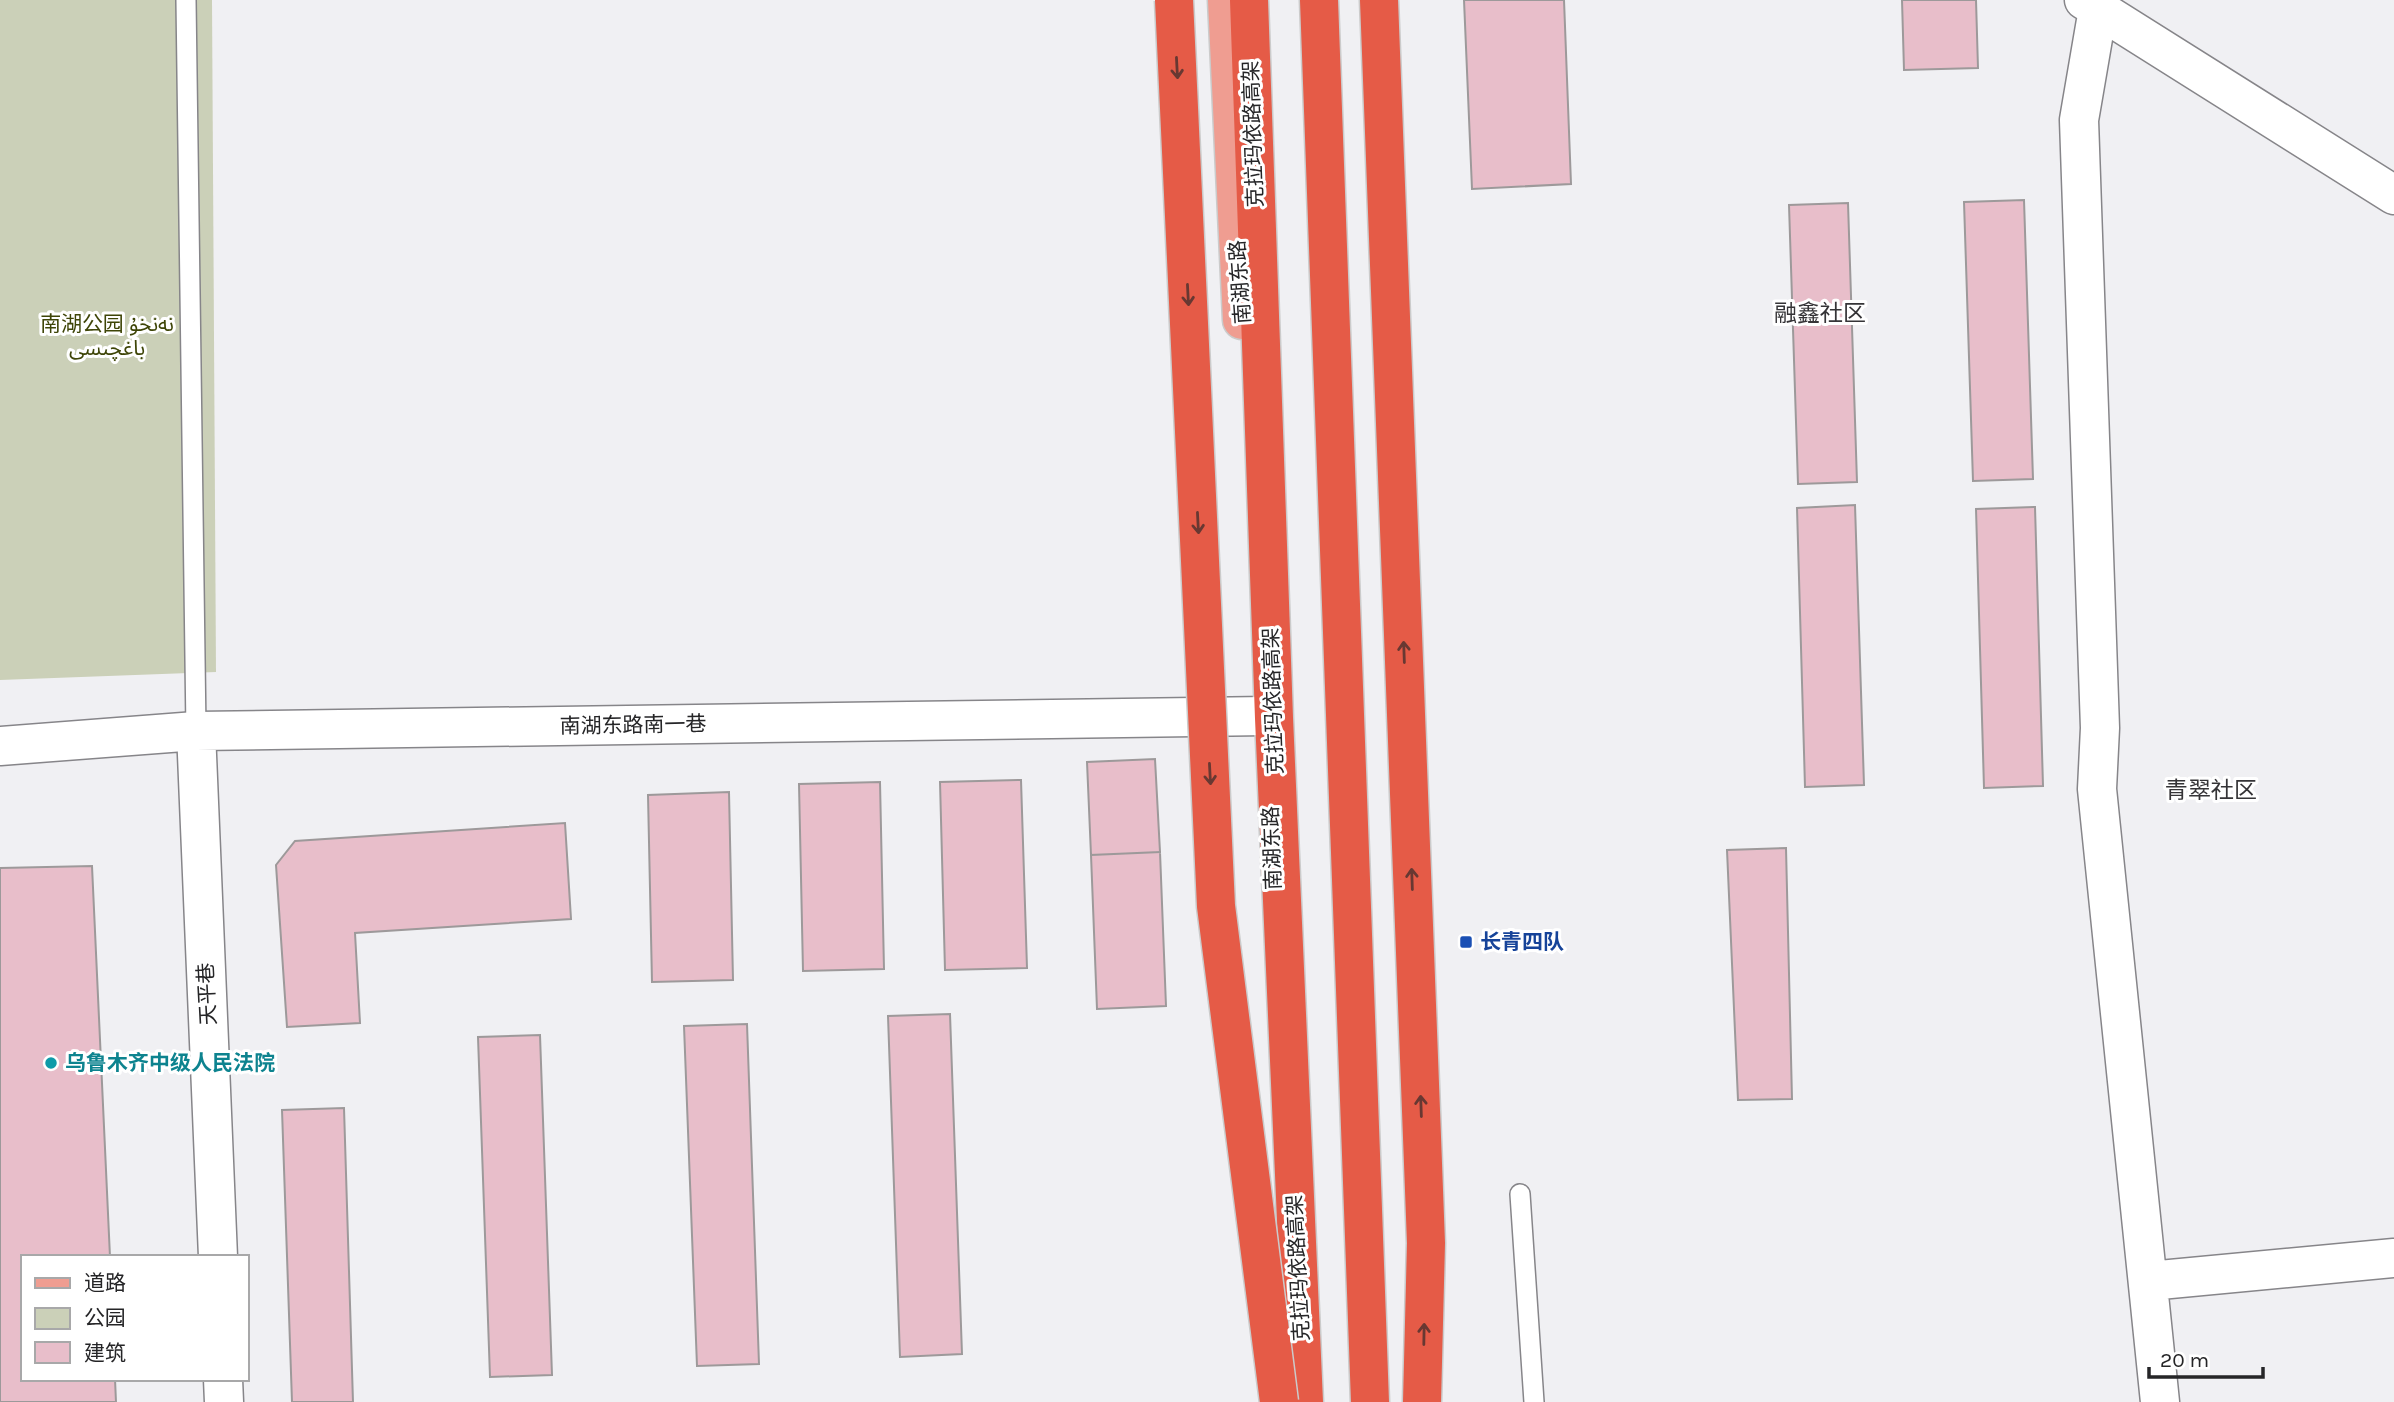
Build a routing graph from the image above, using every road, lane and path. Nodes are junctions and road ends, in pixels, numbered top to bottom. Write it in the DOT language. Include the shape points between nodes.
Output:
graph roads {
  1 [pos="186,0"];
  2 [pos="1174,0"];
  3 [pos="1227,0"];
  4 [pos="1249,0"];
  5 [pos="1305,0"];
  6 [pos="1319,0"];
  7 [pos="1379,0"];
  8 [pos="2091,4"];
  9 [pos="2394,195"];
  10 [pos="1267,716"];
  11 [pos="196,731"];
  12 [pos="0,746"];
  13 [pos="1520,1194"];
  14 [pos="218,1255"];
  15 [pos="2394,1258"];
  16 [pos="2149,1281"];
  17 [pos="223,1381"];
  18 [pos="225,1402"];
  19 [pos="1279,1402"];
  20 [pos="1293,1402"];
  21 [pos="1304,1402"];
  22 [pos="1362,1402"];
  23 [pos="1370,1402"];
  24 [pos="1422,1402"];
  25 [pos="1534,1402"];
  26 [pos="2161,1402"];
  1 -- 11 [label="lane"];
  2 -- 19 [label="highway, one-way, bridge" via="1216,906"];
  3 -- 10 [label="main road, 南湖东路"];
  4 -- 21 [label="highway, 克拉玛依路高架" via="1274,732"];
  5 -- 22 [label="main road"];
  6 -- 23 [label="highway"];
  24 -- 7 [label="highway, one-way" via="1426,1243"];
  8 -- 9 [label="street"];
  8 -- 16 [label="street" via="2079,120 2100,727 2097,789"];
  10 -- 11 [label="street, 南湖东路南一巷"];
  10 -- 20 [label="main road, 南湖东路"];
  11 -- 12 [label="street, 南湖东路南一巷"];
  11 -- 14 [label="street, 天平巷"];
  13 -- 25 [label="lane"];
  15 -- 16 [label="street"];
  16 -- 26 [label="street"];
  17 -- 18 [label="street"];
}
